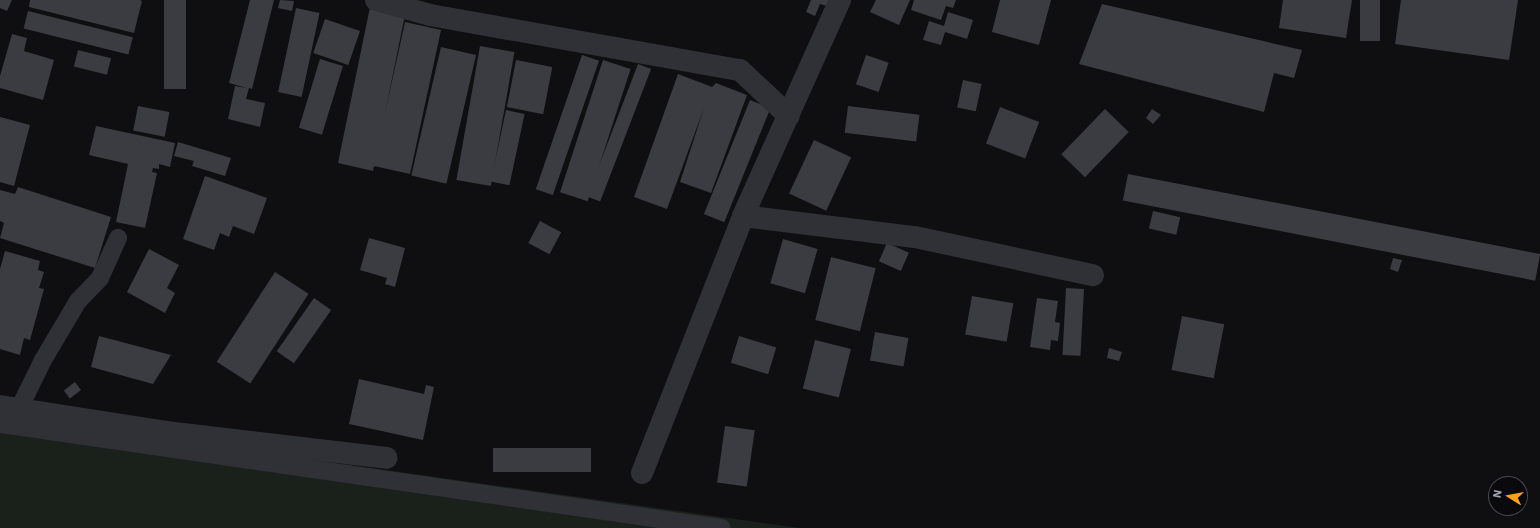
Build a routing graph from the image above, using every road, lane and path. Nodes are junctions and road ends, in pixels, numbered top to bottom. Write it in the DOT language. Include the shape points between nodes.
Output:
graph roads {
  1 [pos="376,0"];
  2 [pos="840,0"];
  3 [pos="788,116"];
  4 [pos="743,216"];
  5 [pos="118,238"];
  6 [pos="1093,275"];
  7 [pos="9,408"];
  8 [pos="0,424"];
  9 [pos="386,458"];
  10 [pos="642,473"];
  11 [pos="722,528"];
  1 -- 3 [label="street" via="430,15 740,70"];
  2 -- 3 [label="street"];
  3 -- 4 [label="street"];
  4 -- 6 [label="street" via="915,237"];
  4 -- 10 [label="street"];
  5 -- 7 [label="lane" via="100,278 78,301 43,360"];
  7 -- 9 [label="street" via="166,432"];
  8 -- 11 [label="lane"];
}
